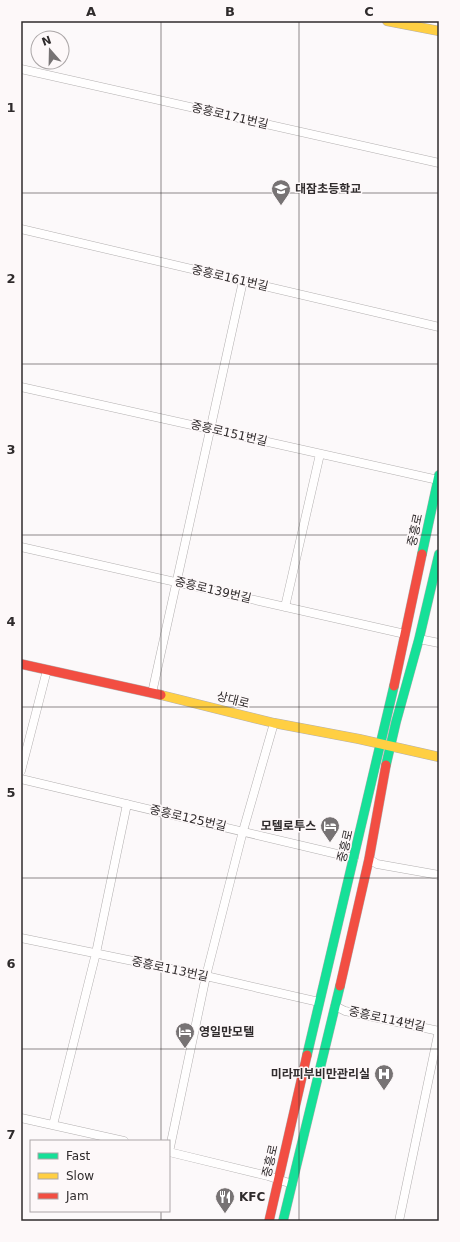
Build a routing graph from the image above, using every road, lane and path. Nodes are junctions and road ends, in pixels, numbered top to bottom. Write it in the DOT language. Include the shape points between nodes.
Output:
graph roads {
  1 [pos="387,21"];
  2 [pos="439,31"];
  3 [pos="21,69"];
  4 [pos="439,163"];
  5 [pos="21,230"];
  6 [pos="243,281"];
  7 [pos="439,327"];
  8 [pos="21,387"];
  9 [pos="211,429"];
  10 [pos="320,454"];
  11 [pos="438,478"];
  12 [pos="21,547"];
  13 [pos="439,554"];
  14 [pos="177,582"];
  15 [pos="285,607"];
  16 [pos="405,634"];
  17 [pos="419,639"];
  18 [pos="439,643"];
  19 [pos="21,664"];
  20 [pos="47,670"];
  21 [pos="152,693"];
  22 [pos="274,723"];
  23 [pos="381,744"];
  24 [pos="391,746"];
  25 [pos="439,757"];
  26 [pos="21,771"];
  27 [pos="21,779"];
  28 [pos="127,804"];
  29 [pos="243,831"];
  30 [pos="354,858"];
  31 [pos="369,859"];
  32 [pos="439,876"];
  33 [pos="21,938"];
  34 [pos="96,953"];
  35 [pos="206,976"];
  36 [pos="319,1002"];
  37 [pos="335,1006"];
  38 [pos="439,1030"];
  39 [pos="21,1118"];
  40 [pos="53,1125"];
  41 [pos="108,1139"];
  42 [pos="170,1147"];
  43 [pos="170,1152"];
  44 [pos="279,1179"];
  45 [pos="292,1184"];
  46 [pos="269,1221"];
  47 [pos="283,1221"];
  48 [pos="399,1221"];
  1 -- 2 [label="main road"];
  3 -- 4 [label="street, 중흥로171번길"];
  5 -- 6 [label="street, 중흥로161번길"];
  6 -- 7 [label="street, 중흥로161번길"];
  6 -- 9 [label="street"];
  8 -- 9 [label="street, 중흥로151번길"];
  9 -- 10 [label="street, 중흥로151번길"];
  9 -- 14 [label="street"];
  10 -- 11 [label="street, 중흥로151번길"];
  10 -- 15 [label="street"];
  11 -- 16 [label="main road, 중흥로"];
  12 -- 14 [label="street, 중흥로139번길"];
  13 -- 17 [label="main road, 중흥로"];
  14 -- 15 [label="street, 중흥로139번길"];
  14 -- 21 [label="street"];
  15 -- 16 [label="street, 중흥로139번길"];
  16 -- 23 [label="main road, 중흥로"];
  17 -- 18 [label="street"];
  17 -- 24 [label="main road, 중흥로"];
  19 -- 20 [label="main road, 상대로"];
  20 -- 21 [label="main road, 상대로"];
  20 -- 26 [label="street"];
  21 -- 22 [label="main road, 상대로"];
  22 -- 23 [label="main road, 상대로"];
  22 -- 29 [label="street"];
  23 -- 24 [label="main road, 상대로"];
  23 -- 30 [label="main road, 중흥로"];
  24 -- 25 [label="main road, 상대로"];
  24 -- 31 [label="main road, 중흥로"];
  27 -- 28 [label="street, 중흥로125번길"];
  28 -- 29 [label="street, 중흥로125번길"];
  28 -- 34 [label="street"];
  29 -- 30 [label="street, 중흥로125번길"];
  29 -- 35 [label="street"];
  30 -- 36 [label="main road, 중흥로"];
  31 -- 32 [label="street" via="377,864"];
  31 -- 37 [label="main road, 중흥로"];
  33 -- 34 [label="street, 중흥로113번길"];
  34 -- 35 [label="street, 중흥로113번길"];
  34 -- 40 [label="street"];
  35 -- 36 [label="street, 중흥로113번길"];
  35 -- 42 [label="street"];
  36 -- 44 [label="main road, 중흥로"];
  37 -- 38 [label="street, 중흥로114번길" via="345,1011"];
  37 -- 45 [label="main road, 중흥로"];
  38 -- 48 [label="street"];
  39 -- 40 [label="street"];
  40 -- 41 [label="street"];
  43 -- 44 [label="street"];
  44 -- 45 [label="street"];
  44 -- 46 [label="main road, 중흥로"];
  45 -- 47 [label="main road, 중흥로"];
}
